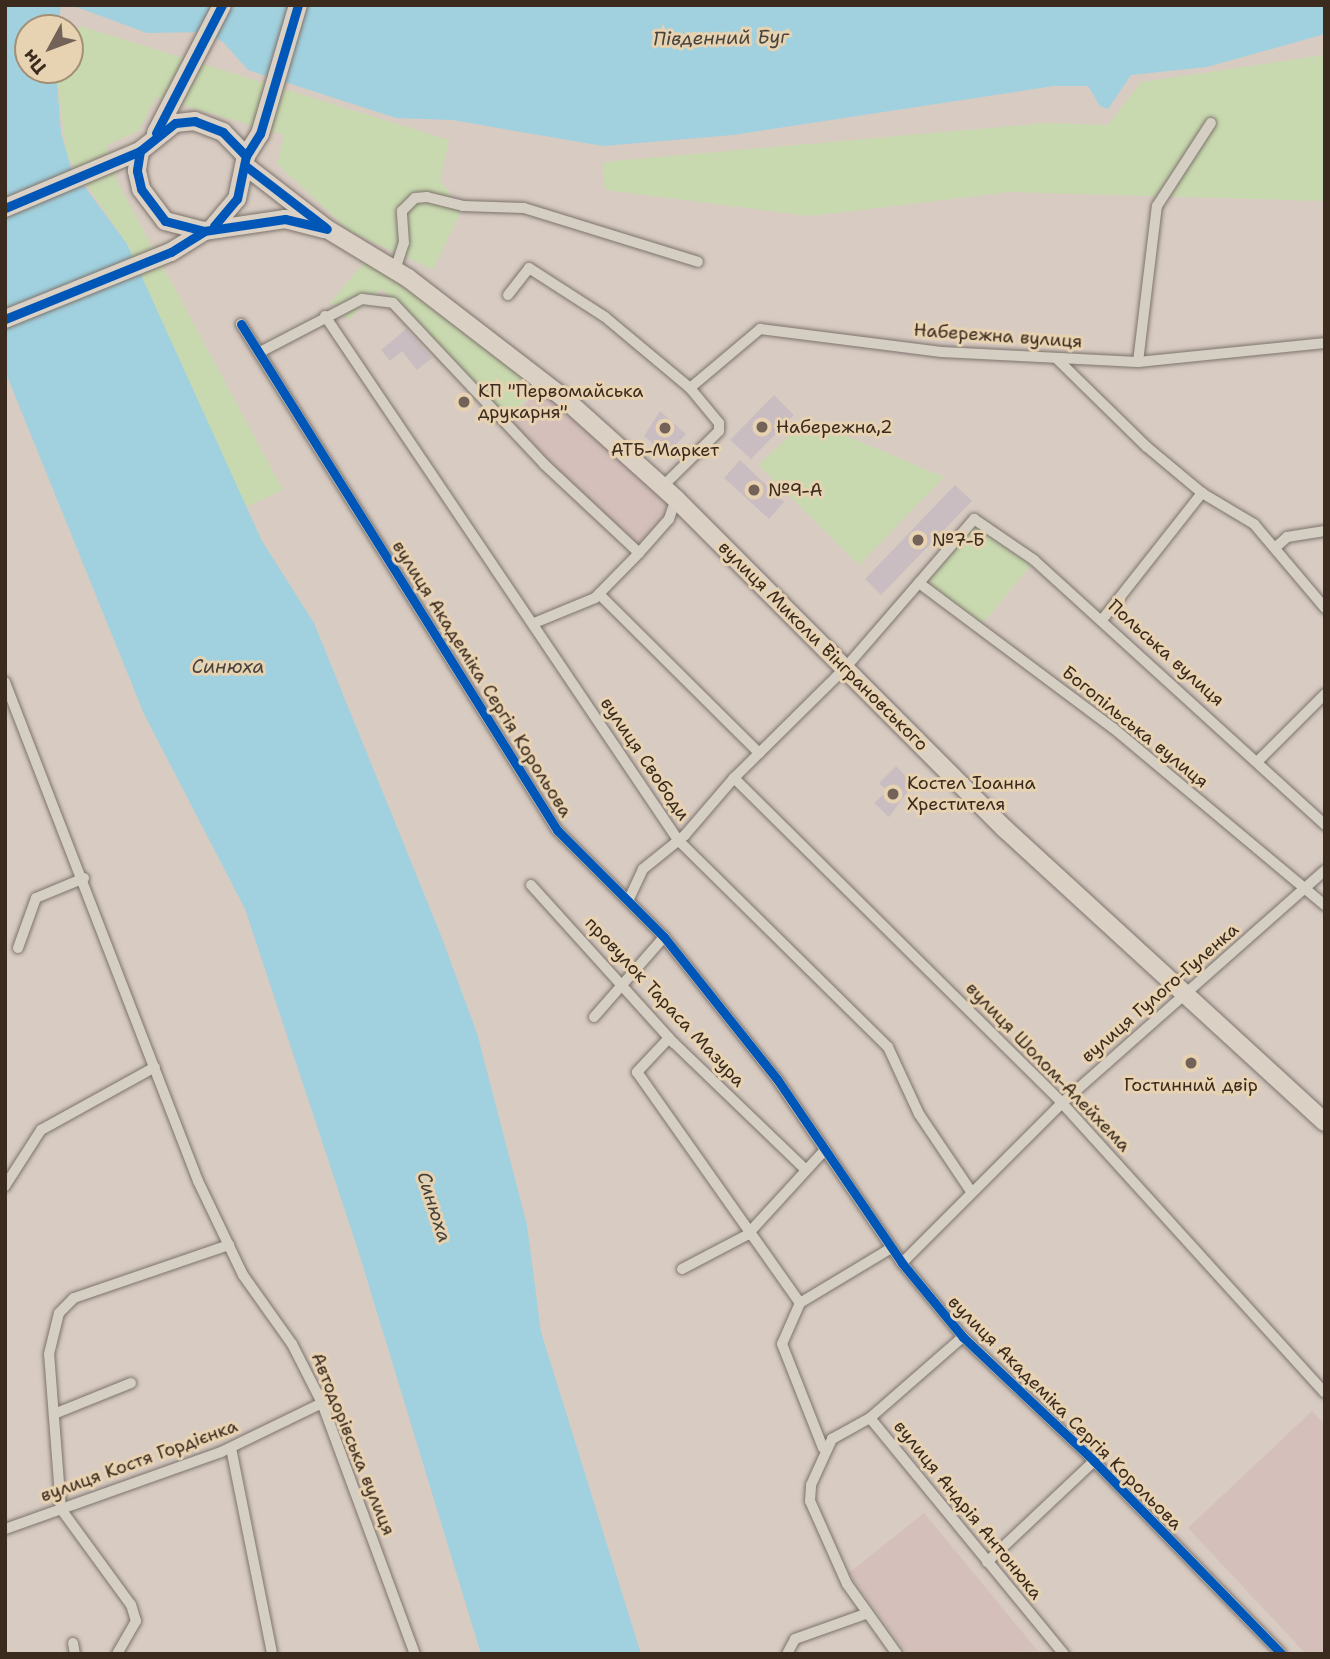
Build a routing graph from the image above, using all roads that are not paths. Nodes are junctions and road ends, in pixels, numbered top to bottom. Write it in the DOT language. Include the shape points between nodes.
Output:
graph roads {
  1 [pos="222,5"];
  2 [pos="298,5"];
  3 [pos="1211,123"];
  4 [pos="155,136"];
  5 [pos="140,151"];
  6 [pos="247,161"];
  7 [pos="5,208"];
  8 [pos="209,228"];
  9 [pos="327,229"];
  10 [pos="698,262"];
  11 [pos="395,270"];
  12 [pos="508,295"];
  13 [pos="325,316"];
  14 [pos="5,319"];
  15 [pos="241,324"];
  16 [pos="1325,343"];
  17 [pos="262,351"];
  18 [pos="1056,358"];
  19 [pos="1138,362"];
  20 [pos="690,387"];
  21 [pos="669,492"];
  22 [pos="1202,493"];
  23 [pos="1325,531"];
  24 [pos="1276,547"];
  25 [pos="639,553"];
  26 [pos="919,583"];
  27 [pos="599,594"];
  28 [pos="1325,608"];
  29 [pos="1102,621"];
  30 [pos="534,623"];
  31 [pos="846,667"];
  32 [pos="5,682"];
  33 [pos="1325,694"];
  34 [pos="759,753"];
  35 [pos="1259,761"];
  36 [pos="734,778"];
  37 [pos="1325,825"];
  38 [pos="678,840"];
  39 [pos="1325,870"];
  40 [pos="84,878"];
  41 [pos="531,884"];
  42 [pos="1306,890"];
  43 [pos="629,899"];
  44 [pos="1325,905"];
  45 [pos="664,937"];
  46 [pos="18,948"];
  47 [pos="621,984"];
  48 [pos="1183,994"];
  49 [pos="594,1017"];
  50 [pos="669,1038"];
  51 [pos="155,1067"];
  52 [pos="1062,1103"];
  53 [pos="1325,1122"];
  54 [pos="824,1151"];
  55 [pos="806,1170"];
  56 [pos="5,1186"];
  57 [pos="970,1190"];
  58 [pos="747,1235"];
  59 [pos="229,1245"];
  60 [pos="891,1248"];
  61 [pos="902,1264"];
  62 [pos="682,1269"];
  63 [pos="800,1303"];
  64 [pos="963,1337"];
  65 [pos="131,1383"];
  66 [pos="1325,1392"];
  67 [pos="322,1404"];
  68 [pos="54,1414"];
  69 [pos="870,1418"];
  70 [pos="231,1448"];
  71 [pos="824,1448"];
  72 [pos="1094,1461"];
  73 [pos="61,1509"];
  74 [pos="5,1530"];
  75 [pos="987,1562"];
  76 [pos="868,1614"];
  77 [pos="117,1654"];
  78 [pos="272,1654"];
  79 [pos="415,1654"];
  80 [pos="787,1654"];
  81 [pos="897,1654"];
  82 [pos="1064,1654"];
  83 [pos="1282,1654"];
  1 -- 4 [label="main road"];
  2 -- 6 [label="main road" via="260,134"];
  3 -- 19 [label="street" via="1157,206"];
  4 -- 5 [label="main road"];
  4 -- 6 [label="main road" via="175,123 195,121 223,132"];
  5 -- 7 [label="main road"];
  5 -- 8 [label="main road" via="139,180 151,206 165,221"];
  6 -- 8 [label="main road" via="237,199"];
  6 -- 9 [label="main road, вулиця Миколи Вінграновського"];
  8 -- 9 [label="main road, вулиця Миколи Вінграновського" via="285,219"];
  8 -- 14 [label="main road" via="172,252"];
  9 -- 11 [label="main road, вулиця Миколи Вінграновського"];
  10 -- 11 [label="street" via="524,208 463,206 427,197 415,198 402,211 404,243"];
  11 -- 21 [label="main road, вулиця Миколи Вінграновського" via="565,399"];
  12 -- 20 [label="street" via="529,268 606,317"];
  13 -- 17 [label="street"];
  13 -- 25 [label="street" via="362,299 393,303 544,464"];
  13 -- 30 [label="street, вулиця Свободи"];
  15 -- 17 [label="street, вулиця Академіка Сергія Корольова"];
  16 -- 19 [label="street, Набережна вулиця"];
  17 -- 43 [label="street, вулиця Академіка Сергія Корольова" via="557,830"];
  18 -- 19 [label="street, Набережна вулиця"];
  18 -- 20 [label="street, Набережна вулиця" via="942,352 760,329"];
  18 -- 22 [label="street"];
  20 -- 21 [label="street" via="719,423 719,431"];
  21 -- 25 [label="street" via="669,519"];
  21 -- 31 [label="main road, вулиця Миколи Вінграновського"];
  22 -- 24 [label="street" via="1254,524"];
  22 -- 29 [label="street"];
  23 -- 24 [label="street" via="1287,537"];
  24 -- 28 [label="street"];
  25 -- 27 [label="street"];
  26 -- 29 [label="street, Польська вулиця" via="974,519 1034,560"];
  26 -- 31 [label="street"];
  26 -- 42 [label="street, Богопільська вулиця" via="1113,728"];
  27 -- 30 [label="street"];
  27 -- 34 [label="street"];
  29 -- 35 [label="street, Польська вулиця"];
  30 -- 38 [label="street, вулиця Свободи"];
  31 -- 34 [label="street"];
  31 -- 48 [label="main road, вулиця Миколи Вінграновського" via="1005,828"];
  32 -- 40 [label="street, Автодорівська вулиця"];
  33 -- 35 [label="street"];
  34 -- 36 [label="street"];
  35 -- 37 [label="street, Польська вулиця"];
  36 -- 38 [label="street"];
  36 -- 52 [label="street, вулиця Шолом-Алейхема"];
  38 -- 43 [label="street" via="643,869"];
  38 -- 57 [label="street, вулиця Свободи" via="888,1047 919,1114"];
  39 -- 42 [label="street, вулиця Гулого-Гуленка"];
  40 -- 46 [label="street" via="36,898"];
  40 -- 51 [label="street, Автодорівська вулиця"];
  41 -- 47 [label="street, провулок Тараса Мазура"];
  42 -- 44 [label="street, Богопільська вулиця"];
  42 -- 48 [label="street, вулиця Гулого-Гуленка"];
  43 -- 45 [label="street, вулиця Академіка Сергія Корольова"];
  45 -- 47 [label="street"];
  45 -- 54 [label="street, вулиця Академіка Сергія Корольова" via="777,1079"];
  47 -- 49 [label="street"];
  47 -- 50 [label="street, провулок Тараса Мазура"];
  48 -- 52 [label="street, вулиця Гулого-Гуленка"];
  48 -- 53 [label="main road, вулиця Миколи Вінграновського"];
  50 -- 55 [label="street, провулок Тараса Мазура"];
  50 -- 58 [label="street" via="637,1072"];
  51 -- 56 [label="street" via="41,1130"];
  51 -- 59 [label="street, Автодорівська вулиця"];
  52 -- 57 [label="street, вулиця Гулого-Гуленка"];
  52 -- 66 [label="street, вулиця Шолом-Алейхема"];
  54 -- 55 [label="street"];
  54 -- 60 [label="street, вулиця Академіка Сергія Корольова"];
  55 -- 58 [label="street"];
  57 -- 61 [label="street, вулиця Гулого-Гуленка"];
  58 -- 62 [label="street"];
  58 -- 63 [label="street"];
  59 -- 67 [label="street, Автодорівська вулиця" via="292,1344"];
  59 -- 68 [label="street" via="74,1298 59,1313 49,1354"];
  60 -- 61 [label="street, вулиця Академіка Сергія Корольова"];
  60 -- 63 [label="street"];
  61 -- 64 [label="street, вулиця Академіка Сергія Корольова"];
  63 -- 71 [label="street" via="782,1343"];
  64 -- 69 [label="street, вулиця Андрія Антонюка"];
  64 -- 72 [label="street, вулиця Академіка Сергія Корольова"];
  65 -- 68 [label="street"];
  67 -- 70 [label="street, вулиця Костя Гордієнка"];
  67 -- 79 [label="street, Автодорівська вулиця"];
  68 -- 73 [label="street"];
  69 -- 71 [label="street"];
  69 -- 75 [label="street, вулиця Андрія Антонюка"];
  70 -- 73 [label="street, вулиця Костя Гордієнка"];
  70 -- 78 [label="street"];
  71 -- 76 [label="street" via="810,1502 847,1584"];
  72 -- 75 [label="street"];
  72 -- 83 [label="street, вулиця Академіка Сергія Корольова"];
  73 -- 74 [label="street, вулиця Костя Гордієнка"];
  73 -- 77 [label="street" via="131,1605 136,1621"];
  75 -- 82 [label="street, вулиця Андрія Антонюка"];
  76 -- 80 [label="street" via="795,1639"];
  76 -- 81 [label="street"];
}
